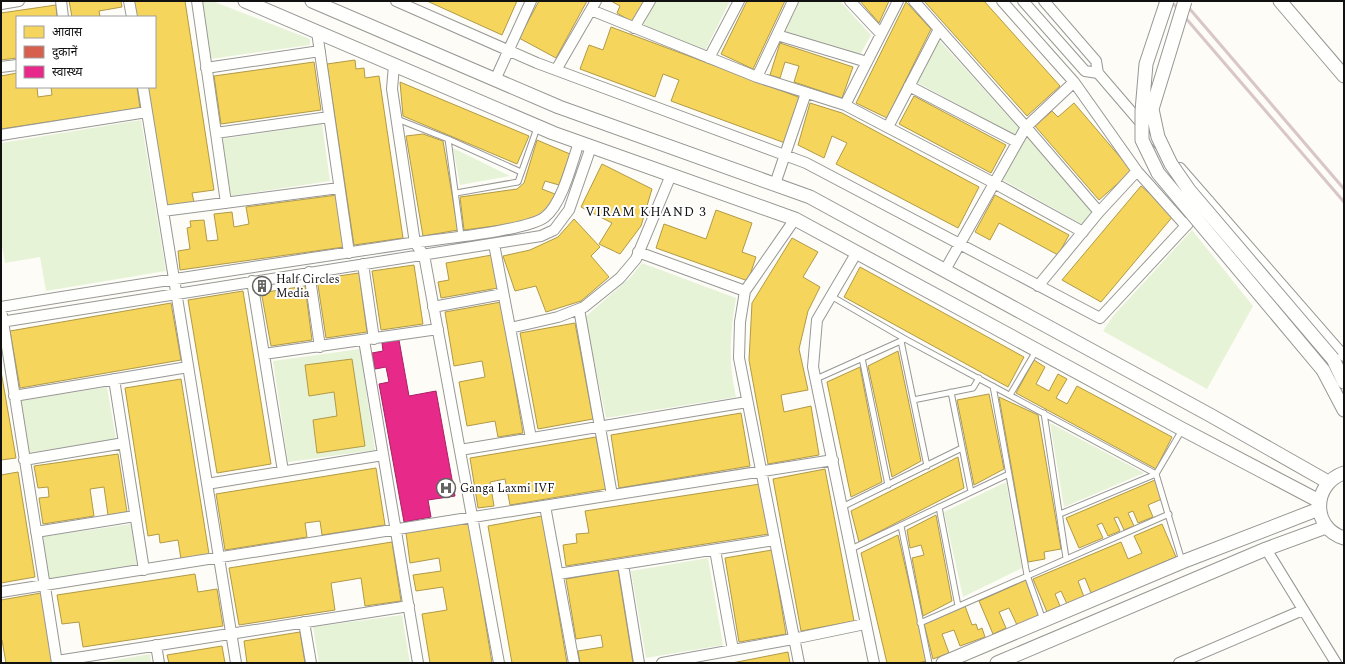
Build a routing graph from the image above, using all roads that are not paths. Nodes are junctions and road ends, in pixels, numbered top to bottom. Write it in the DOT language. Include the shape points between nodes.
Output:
graph roads {
  1 [pos="19,1"];
  2 [pos="61,1"];
  3 [pos="129,1"];
  4 [pos="197,1"];
  5 [pos="246,1"];
  6 [pos="312,1"];
  7 [pos="396,1"];
  8 [pos="531,1"];
  9 [pos="596,1"];
  10 [pos="650,1"];
  11 [pos="738,1"];
  12 [pos="793,1"];
  13 [pos="850,1"];
  14 [pos="898,1"];
  15 [pos="914,1"];
  16 [pos="1002,1"];
  17 [pos="1023,1"];
  18 [pos="1044,1"];
  19 [pos="1167,1"];
  20 [pos="1184,1"];
  21 [pos="1280,1"];
  22 [pos="2,3"];
  23 [pos="591,10"];
  24 [pos="63,16"];
  25 [pos="132,16"];
  26 [pos="634,28"];
  27 [pos="939,29"];
  28 [pos="317,32"];
  29 [pos="881,34"];
  30 [pos="777,35"];
  31 [pos="507,50"];
  32 [pos="320,51"];
  33 [pos="709,58"];
  34 [pos="867,62"];
  35 [pos="16,65"];
  36 [pos="394,65"];
  37 [pos="1,67"];
  38 [pos="206,68"];
  39 [pos="556,70"];
  40 [pos="1098,73"];
  41 [pos="1344,76"];
  42 [pos="757,77"];
  43 [pos="495,80"];
  44 [pos="1074,82"];
  45 [pos="909,86"];
  46 [pos="143,88"];
  47 [pos="806,93"];
  48 [pos="845,105"];
  49 [pos="147,112"];
  50 [pos="329,117"];
  51 [pos="396,118"];
  52 [pos="538,127"];
  53 [pos="888,127"];
  54 [pos="1026,127"];
  55 [pos="216,133"];
  56 [pos="1,135"];
  57 [pos="448,139"];
  58 [pos="1017,142"];
  59 [pos="585,144"];
  60 [pos="785,155"];
  61 [pos="1137,170"];
  62 [pos="521,172"];
  63 [pos="671,175"];
  64 [pos="994,183"];
  65 [pos="775,184"];
  66 [pos="339,188"];
  67 [pos="456,192"];
  68 [pos="1209,201"];
  69 [pos="226,203"];
  70 [pos="163,211"];
  71 [pos="1099,212"];
  72 [pos="795,219"];
  73 [pos="1186,226"];
  74 [pos="1083,232"];
  75 [pos="461,236"];
  76 [pos="415,243"];
  77 [pos="494,244"];
  78 [pos="959,244"];
  79 [pos="349,252"];
  80 [pos="638,252"];
  81 [pos="856,252"];
  82 [pos="424,255"];
  83 [pos="363,264"];
  84 [pos="945,270"];
  85 [pos="309,272"];
  86 [pos="174,278"];
  87 [pos="252,281"];
  88 [pos="1038,286"];
  89 [pos="745,291"];
  90 [pos="176,293"];
  91 [pos="504,294"];
  92 [pos="831,296"];
  93 [pos="1,306"];
  94 [pos="434,307"];
  95 [pos="579,309"];
  96 [pos="1,322"];
  97 [pos="510,328"];
  98 [pos="438,329"];
  99 [pos="369,340"];
  100 [pos="903,340"];
  101 [pos="320,346"];
  102 [pos="1036,350"];
  103 [pos="264,354"];
  104 [pos="1339,357"];
  105 [pos="862,358"];
  106 [pos="188,367"];
  107 [pos="979,378"];
  108 [pos="114,379"];
  109 [pos="816,379"];
  110 [pos="1344,382"];
  111 [pos="993,386"];
  112 [pos="951,392"];
  113 [pos="1010,395"];
  114 [pos="14,396"];
  115 [pos="914,400"];
  116 [pos="747,402"];
  117 [pos="1344,410"];
  118 [pos="1044,413"];
  119 [pos="600,426"];
  120 [pos="1182,429"];
  121 [pos="531,438"];
  122 [pos="124,443"];
  123 [pos="962,448"];
  124 [pos="460,450"];
  125 [pos="383,455"];
  126 [pos="24,460"];
  127 [pos="833,460"];
  128 [pos="928,466"];
  129 [pos="283,471"];
  130 [pos="761,472"];
  131 [pos="1344,473"];
  132 [pos="1009,474"];
  133 [pos="1156,474"];
  134 [pos="1328,482"];
  135 [pos="207,484"];
  136 [pos="888,485"];
  137 [pos="971,492"];
  138 [pos="612,495"];
  139 [pos="1319,505"];
  140 [pos="545,506"];
  141 [pos="842,507"];
  142 [pos="939,507"];
  143 [pos="1060,514"];
  144 [pos="1169,514"];
  145 [pos="135,516"];
  146 [pos="472,517"];
  147 [pos="901,526"];
  148 [pos="1326,527"];
  149 [pos="396,530"];
  150 [pos="36,532"];
  151 [pos="1344,538"];
  152 [pos="775,540"];
  153 [pos="851,549"];
  154 [pos="1266,549"];
  155 [pos="715,550"];
  156 [pos="219,558"];
  157 [pos="1066,558"];
  158 [pos="1182,562"];
  159 [pos="623,564"];
  160 [pos="144,570"];
  161 [pos="558,574"];
  162 [pos="1027,575"];
  163 [pos="44,585"];
  164 [pos="1,592"];
  165 [pos="409,606"];
  166 [pos="958,606"];
  167 [pos="1303,610"];
  168 [pos="1043,621"];
  169 [pos="304,622"];
  170 [pos="920,622"];
  171 [pos="865,624"];
  172 [pos="231,633"];
  173 [pos="794,639"];
  174 [pos="156,645"];
  175 [pos="733,650"];
  176 [pos="57,662"];
  177 [pos="159,663"];
  178 [pos="236,663"];
  179 [pos="311,663"];
  180 [pos="418,663"];
  181 [pos="499,663"];
  182 [pos="574,663"];
  183 [pos="639,663"];
  184 [pos="662,663"];
  185 [pos="799,663"];
  186 [pos="874,663"];
  187 [pos="928,663"];
  188 [pos="943,663"];
  189 [pos="997,663"];
  190 [pos="1179,663"];
  191 [pos="1336,663"];
  1 -- 22 [label="street"];
  2 -- 24 [label="street"];
  3 -- 25 [label="street"];
  4 -- 38 [label="street"];
  5 -- 28 [label="street"];
  6 -- 43 [label="street"];
  7 -- 31 [label="street"];
  8 -- 31 [label="street"];
  9 -- 23 [label="street"];
  10 -- 26 [label="street"];
  11 -- 33 [label="street"];
  12 -- 30 [label="street"];
  13 -- 29 [label="street"];
  14 -- 29 [label="street"];
  15 -- 27 [label="street"];
  16 -- 44 [label="street"];
  17 -- 40 [label="street" via="1085,72"];
  18 -- 40 [label="street" via="1096,61"];
  19 -- 117 [label="street, bridge" via="1146,64 1142,140 1162,178 1323,370"];
  20 -- 104 [label="street, bridge" via="1152,109 1158,137 1171,164 1189,190"];
  21 -- 41 [label="street"];
  23 -- 26 [label="street"];
  23 -- 39 [label="street"];
  26 -- 33 [label="street"];
  27 -- 45 [label="street"];
  27 -- 54 [label="street"];
  28 -- 32 [label="street"];
  28 -- 36 [label="street"];
  29 -- 34 [label="street"];
  30 -- 34 [label="street"];
  30 -- 42 [label="street"];
  31 -- 39 [label="street"];
  31 -- 43 [label="street"];
  32 -- 38 [label="street"];
  32 -- 50 [label="street"];
  33 -- 42 [label="street"];
  34 -- 48 [label="street"];
  35 -- 37 [label="street"];
  36 -- 51 [label="street" via="392,89"];
  36 -- 52 [label="street"];
  38 -- 55 [label="street"];
  39 -- 60 [label="street"];
  40 -- 68 [label="street"];
  42 -- 47 [label="street"];
  43 -- 65 [label="street" via="559,108"];
  44 -- 54 [label="street"];
  44 -- 61 [label="street"];
  45 -- 53 [label="street"];
  45 -- 58 [label="street"];
  46 -- 49 [label="street"];
  47 -- 48 [label="street"];
  47 -- 60 [label="street"];
  48 -- 53 [label="street"];
  49 -- 56 [label="street"];
  49 -- 70 [label="street"];
  50 -- 55 [label="street"];
  50 -- 66 [label="street"];
  51 -- 57 [label="lane"];
  51 -- 76 [label="street"];
  52 -- 59 [label="street"];
  52 -- 62 [label="lane"];
  53 -- 64 [label="street"];
  54 -- 58 [label="street"];
  54 -- 71 [label="street"];
  55 -- 69 [label="street"];
  57 -- 62 [label="lane"];
  57 -- 67 [label="lane"];
  58 -- 64 [label="street"];
  59 -- 63 [label="street"];
  59 -- 75 [label="street" via="555,207 545,218 517,227"];
  59 -- 77 [label="street" via="569,210 554,230 540,236"];
  60 -- 65 [label="street"];
  60 -- 78 [label="street" via="806,163"];
  61 -- 71 [label="street"];
  61 -- 73 [label="street"];
  62 -- 67 [label="lane" via="518,182"];
  63 -- 72 [label="street"];
  63 -- 80 [label="street"];
  64 -- 74 [label="street"];
  64 -- 78 [label="street"];
  65 -- 84 [label="street" via="810,197"];
  66 -- 69 [label="street"];
  66 -- 79 [label="street"];
  67 -- 75 [label="lane"];
  68 -- 73 [label="street"];
  68 -- 104 [label="street"];
  69 -- 70 [label="street"];
  70 -- 86 [label="street"];
  71 -- 74 [label="street"];
  72 -- 81 [label="street"];
  72 -- 89 [label="street"];
  73 -- 88 [label="street" via="1100,318"];
  74 -- 88 [label="street"];
  75 -- 76 [label="street"];
  76 -- 79 [label="street"];
  76 -- 82 [label="street"];
  77 -- 82 [label="street"];
  77 -- 91 [label="street"];
  78 -- 84 [label="street"];
  78 -- 88 [label="street"];
  79 -- 86 [label="street"];
  80 -- 89 [label="street"];
  80 -- 95 [label="street" via="636,259 620,278"];
  81 -- 92 [label="street"];
  81 -- 102 [label="street"];
  82 -- 83 [label="street"];
  82 -- 94 [label="street"];
  83 -- 85 [label="street"];
  83 -- 99 [label="street"];
  84 -- 134 [label="street"];
  85 -- 87 [label="street"];
  85 -- 101 [label="street"];
  86 -- 90 [label="street"];
  86 -- 93 [label="street"];
  87 -- 90 [label="street"];
  87 -- 103 [label="street"];
  89 -- 116 [label="street" via="740,322 739,358"];
  90 -- 96 [label="street"];
  90 -- 106 [label="street"];
  91 -- 94 [label="street"];
  91 -- 97 [label="street"];
  92 -- 100 [label="lane"];
  92 -- 109 [label="street" via="817,320 813,367"];
  93 -- 96 [label="street"];
  94 -- 98 [label="street"];
  95 -- 97 [label="street" via="558,317"];
  95 -- 119 [label="street"];
  96 -- 114 [label="street"];
  97 -- 121 [label="street"];
  98 -- 99 [label="street"];
  98 -- 124 [label="street"];
  99 -- 101 [label="street"];
  99 -- 125 [label="street"];
  100 -- 105 [label="lane"];
  100 -- 107 [label="lane"];
  100 -- 115 [label="lane"];
  101 -- 103 [label="street"];
  102 -- 113 [label="lane"];
  102 -- 120 [label="street"];
  103 -- 129 [label="street"];
  104 -- 110 [label="street"];
  105 -- 109 [label="lane"];
  105 -- 136 [label="lane"];
  106 -- 108 [label="street"];
  106 -- 135 [label="street"];
  107 -- 111 [label="lane"];
  107 -- 112 [label="lane" via="972,388"];
  108 -- 114 [label="street"];
  108 -- 122 [label="street"];
  109 -- 127 [label="street"];
  111 -- 113 [label="lane"];
  111 -- 132 [label="lane"];
  112 -- 115 [label="lane"];
  112 -- 123 [label="lane"];
  113 -- 118 [label="lane"];
  114 -- 126 [label="street"];
  115 -- 128 [label="lane"];
  116 -- 119 [label="street"];
  116 -- 130 [label="street"];
  118 -- 133 [label="lane"];
  118 -- 143 [label="lane"];
  119 -- 121 [label="street"];
  119 -- 138 [label="street"];
  120 -- 133 [label="lane"];
  120 -- 139 [label="street"];
  121 -- 124 [label="street"];
  122 -- 126 [label="street"];
  122 -- 145 [label="street"];
  123 -- 128 [label="lane"];
  123 -- 137 [label="lane"];
  124 -- 146 [label="street"];
  125 -- 129 [label="street"];
  125 -- 149 [label="street"];
  126 -- 150 [label="street"];
  127 -- 130 [label="street"];
  127 -- 141 [label="street"];
  128 -- 136 [label="lane"];
  129 -- 135 [label="street"];
  130 -- 138 [label="street"];
  130 -- 152 [label="street"];
  131 -- 134 [label="street"];
  132 -- 137 [label="lane"];
  132 -- 162 [label="lane"];
  133 -- 143 [label="lane"];
  133 -- 144 [label="lane"];
  134 -- 139 [label="street" via="1322,491"];
  135 -- 156 [label="street"];
  136 -- 141 [label="lane"];
  137 -- 142 [label="lane"];
  138 -- 140 [label="street"];
  139 -- 148 [label="street" via="1321,518"];
  139 -- 158 [label="street"];
  140 -- 146 [label="street"];
  140 -- 161 [label="street"];
  141 -- 153 [label="street"];
  142 -- 147 [label="lane"];
  142 -- 166 [label="lane"];
  143 -- 157 [label="lane"];
  144 -- 157 [label="lane"];
  144 -- 158 [label="lane"];
  145 -- 150 [label="street"];
  145 -- 160 [label="street"];
  146 -- 149 [label="street"];
  146 -- 181 [label="street"];
  147 -- 153 [label="lane"];
  147 -- 170 [label="lane"];
  148 -- 151 [label="street"];
  148 -- 154 [label="street"];
  149 -- 156 [label="street"];
  149 -- 165 [label="street"];
  150 -- 163 [label="street"];
  152 -- 155 [label="street"];
  152 -- 173 [label="street"];
  153 -- 171 [label="street"];
  154 -- 167 [label="street"];
  154 -- 189 [label="street"];
  155 -- 159 [label="street"];
  155 -- 175 [label="street"];
  156 -- 160 [label="street"];
  156 -- 172 [label="street"];
  157 -- 162 [label="lane"];
  158 -- 168 [label="street"];
  159 -- 161 [label="street"];
  159 -- 183 [label="street"];
  160 -- 163 [label="street"];
  161 -- 182 [label="street"];
  162 -- 166 [label="lane"];
  162 -- 168 [label="lane"];
  163 -- 164 [label="street"];
  163 -- 176 [label="street"];
  165 -- 169 [label="street"];
  165 -- 180 [label="street"];
  166 -- 170 [label="lane"];
  167 -- 190 [label="street"];
  167 -- 191 [label="street"];
  168 -- 188 [label="street"];
  169 -- 172 [label="street"];
  169 -- 179 [label="street"];
  170 -- 187 [label="lane"];
  171 -- 173 [label="street"];
  171 -- 186 [label="street"];
  172 -- 174 [label="street"];
  172 -- 178 [label="street"];
  173 -- 175 [label="street"];
  173 -- 185 [label="street"];
  174 -- 176 [label="street"];
  174 -- 177 [label="street"];
  175 -- 184 [label="street"];
}
